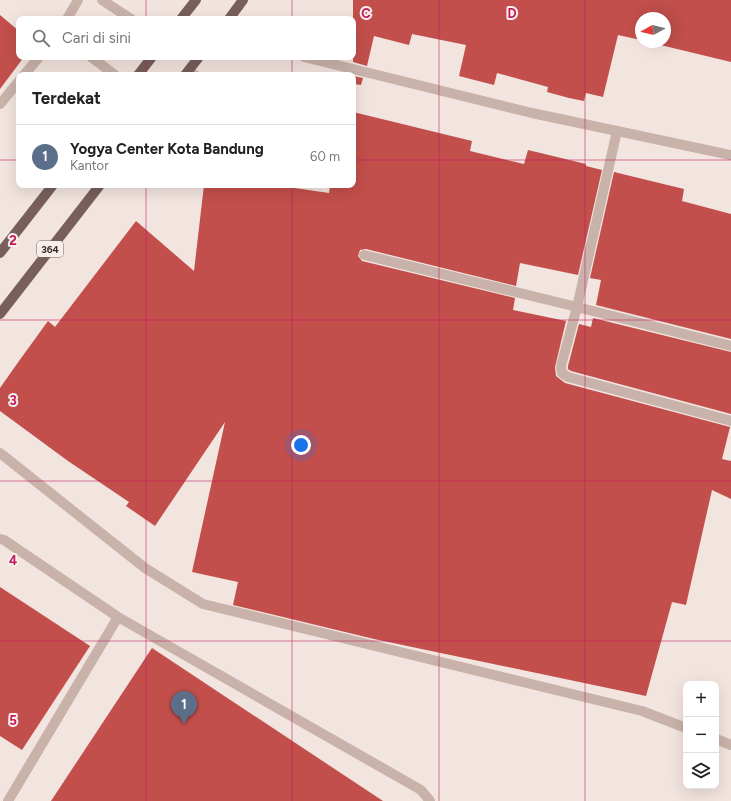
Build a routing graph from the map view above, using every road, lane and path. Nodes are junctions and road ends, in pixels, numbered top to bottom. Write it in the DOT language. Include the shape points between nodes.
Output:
graph roads {
  1 [pos="78,0"];
  2 [pos="102,0"];
  3 [pos="196,0"];
  4 [pos="243,0"];
  5 [pos="69,16"];
  6 [pos="126,16"];
  7 [pos="183,16"];
  8 [pos="231,16"];
  9 [pos="36,60"];
  10 [pos="95,60"];
  11 [pos="150,60"];
  12 [pos="197,60"];
  13 [pos="316,60"];
  14 [pos="26,72"];
  15 [pos="111,72"];
  16 [pos="140,72"];
  17 [pos="190,72"];
  18 [pos="16,85"];
  19 [pos="0,104"];
  20 [pos="617,131"];
  21 [pos="731,156"];
  22 [pos="51,188"];
  23 [pos="98,188"];
  24 [pos="0,253"];
  25 [pos="364,255"];
  26 [pos="577,307"];
  27 [pos="0,314"];
  28 [pos="731,346"];
  29 [pos="731,421"];
  30 [pos="0,453"];
  31 [pos="0,539"];
  32 [pos="118,617"];
  33 [pos="683,727"];
  34 [pos="719,740"];
  35 [pos="731,745"];
  36 [pos="8,801"];
  37 [pos="430,801"];
  1 -- 5 [label="street"];
  2 -- 6 [label="street"];
  3 -- 7 [label="main road"];
  4 -- 8 [label="main road"];
  9 -- 14 [label="street"];
  10 -- 15 [label="street"];
  11 -- 16 [label="main road"];
  12 -- 17 [label="main road"];
  13 -- 20 [label="street" via="532,113"];
  18 -- 19 [label="street"];
  20 -- 21 [label="street"];
  20 -- 26 [label="street"];
  22 -- 24 [label="main road"];
  23 -- 27 [label="main road, 364"];
  25 -- 26 [label="street"];
  26 -- 28 [label="street"];
  26 -- 29 [label="street" via="561,366 562,373 568,377"];
  30 -- 33 [label="street" via="145,568 203,604 642,711"];
  31 -- 32 [label="street"];
  32 -- 36 [label="street"];
  32 -- 37 [label="street" via="421,790"];
  34 -- 35 [label="street"];
}
